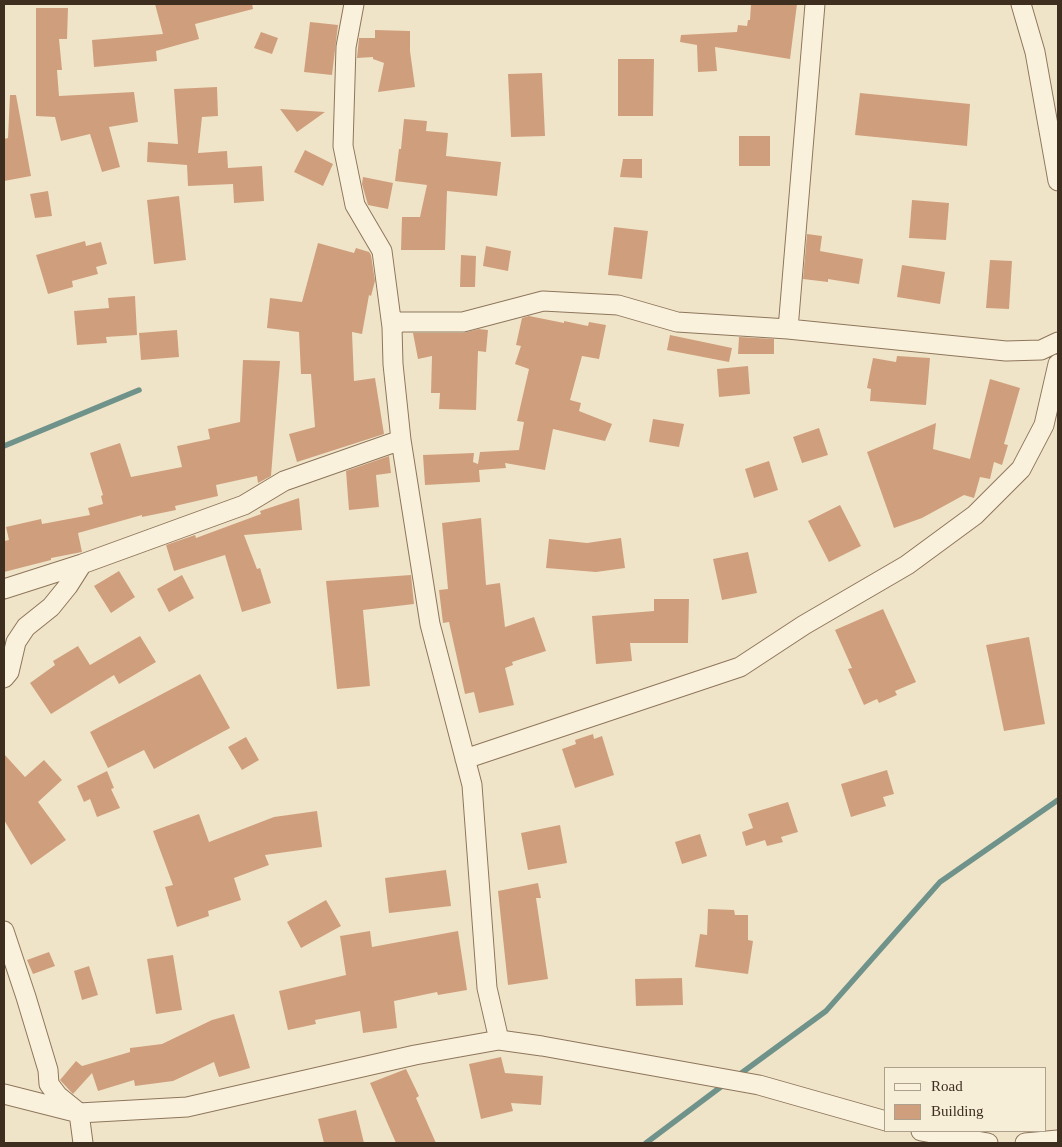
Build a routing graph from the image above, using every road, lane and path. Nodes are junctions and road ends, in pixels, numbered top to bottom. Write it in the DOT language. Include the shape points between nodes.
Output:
graph roads {
  1 [pos="354,4"];
  2 [pos="815,4"];
  3 [pos="1021,4"];
  4 [pos="1051,97"];
  5 [pos="1058,180"];
  6 [pos="392,327"];
  7 [pos="788,329"];
  8 [pos="1058,342"];
  9 [pos="1058,364"];
  10 [pos="402,440"];
  11 [pos="82,564"];
  12 [pos="4,589"];
  13 [pos="4,678"];
  14 [pos="465,759"];
  15 [pos="4,931"];
  16 [pos="499,1040"];
  17 [pos="4,1094"];
  18 [pos="79,1113"];
  19 [pos="884,1120"];
  20 [pos="927,1132"];
  21 [pos="1058,1140"];
  22 [pos="83,1143"];
  23 [pos="988,1143"];
  24 [pos="1025,1143"];
  1 -- 6 [label="street" via="346,47 343,146 355,205 382,251"];
  2 -- 7 [label="street"];
  3 -- 4 [label="street"];
  4 -- 5 [label="street"];
  6 -- 7 [label="street" via="400,322 463,322 543,301 618,305 678,322"];
  6 -- 10 [label="street"];
  7 -- 8 [label="street" via="1006,351 1041,350"];
  9 -- 14 [label="street" via="1044,425 1021,469 975,515 907,564 740,667"];
  10 -- 11 [label="street" via="316,468 284,481 244,505"];
  10 -- 14 [label="street" via="430,624"];
  11 -- 12 [label="street"];
  11 -- 13 [label="street" via="51,607 26,627 16,642 9,672"];
  14 -- 16 [label="street" via="472,785 488,988"];
  15 -- 18 [label="street" via="48,1070 49,1084"];
  16 -- 18 [label="street" via="187,1107"];
  16 -- 19 [label="street" via="759,1086"];
  17 -- 18 [label="street"];
  18 -- 22 [label="street"];
  20 -- 23 [label="street"];
  21 -- 24 [label="street"];
}
